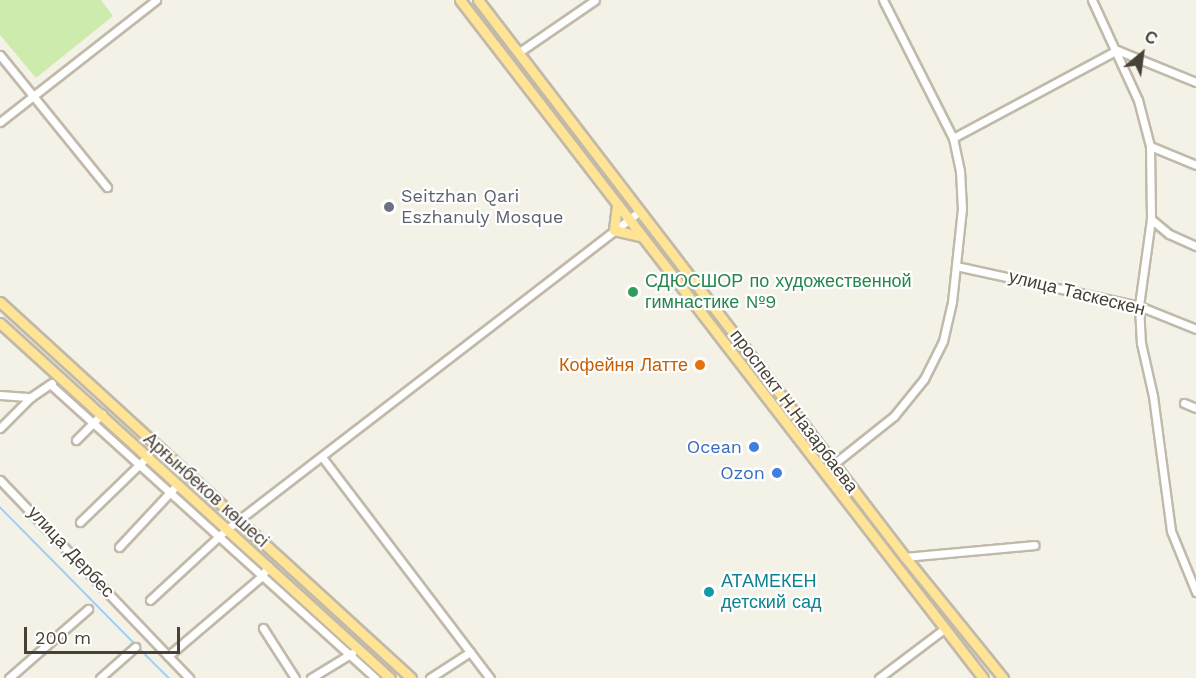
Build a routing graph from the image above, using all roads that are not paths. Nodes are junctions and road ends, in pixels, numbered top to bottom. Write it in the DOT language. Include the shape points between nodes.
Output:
graph roads {
  1 [pos="156,0"];
  2 [pos="460,0"];
  3 [pos="478,0"];
  4 [pos="595,0"];
  5 [pos="883,0"];
  6 [pos="1092,0"];
  7 [pos="1117,50"];
  8 [pos="518,53"];
  9 [pos="0,55"];
  10 [pos="8,64"];
  11 [pos="0,67"];
  12 [pos="1196,82"];
  13 [pos="34,96"];
  14 [pos="0,122"];
  15 [pos="952,138"];
  16 [pos="1150,146"];
  17 [pos="1196,165"];
  18 [pos="107,187"];
  19 [pos="617,205"];
  20 [pos="640,211"];
  21 [pos="1151,219"];
  22 [pos="628,220"];
  23 [pos="614,230"];
  24 [pos="641,236"];
  25 [pos="1196,246"];
  26 [pos="956,266"];
  27 [pos="0,302"];
  28 [pos="1139,306"];
  29 [pos="0,322"];
  30 [pos="1196,329"];
  31 [pos="60,376"];
  32 [pos="51,385"];
  33 [pos="0,395"];
  34 [pos="31,397"];
  35 [pos="1184,403"];
  36 [pos="1196,408"];
  37 [pos="102,414"];
  38 [pos="93,423"];
  39 [pos="0,428"];
  40 [pos="76,440"];
  41 [pos="322,458"];
  42 [pos="144,461"];
  43 [pos="835,463"];
  44 [pos="0,480"];
  45 [pos="175,488"];
  46 [pos="238,520"];
  47 [pos="80,522"];
  48 [pos="227,529"];
  49 [pos="219,536"];
  50 [pos="1034,545"];
  51 [pos="118,547"];
  52 [pos="905,557"];
  53 [pos="268,566"];
  54 [pos="262,576"];
  55 [pos="1196,592"];
  56 [pos="150,600"];
  57 [pos="88,609"];
  58 [pos="262,628"];
  59 [pos="944,629"];
  60 [pos="135,647"];
  61 [pos="354,651"];
  62 [pos="470,652"];
  63 [pos="168,656"];
  64 [pos="9,678"];
  65 [pos="100,678"];
  66 [pos="189,678"];
  67 [pos="295,678"];
  68 [pos="311,678"];
  69 [pos="375,678"];
  70 [pos="390,678"];
  71 [pos="411,678"];
  72 [pos="430,678"];
  73 [pos="490,678"];
  74 [pos="879,678"];
  75 [pos="982,678"];
  76 [pos="1003,678"];
  1 -- 13 [label="street"];
  2 -- 19 [label="main road, проспект Н.Назарбаева"];
  3 -- 8 [label="main road, проспект Н.Назарбаева"];
  4 -- 8 [label="street"];
  5 -- 15 [label="street"];
  6 -- 7 [label="street"];
  7 -- 12 [label="street"];
  7 -- 15 [label="street"];
  7 -- 16 [label="street" via="1138,100"];
  8 -- 20 [label="main road, проспект Н.Назарбаева"];
  9 -- 10 [label="street"];
  10 -- 11 [label="street"];
  10 -- 13 [label="street"];
  13 -- 14 [label="street"];
  13 -- 18 [label="street"];
  15 -- 26 [label="street" via="960,171 962,209"];
  16 -- 17 [label="street"];
  16 -- 21 [label="street"];
  19 -- 22 [label="main road, проспект Н.Назарбаева"];
  19 -- 23 [label="main road"];
  20 -- 22 [label="street"];
  20 -- 43 [label="main road, проспект Н.Назарбаева"];
  21 -- 25 [label="street" via="1169,234"];
  21 -- 28 [label="street"];
  22 -- 23 [label="street"];
  22 -- 24 [label="main road, проспект Н.Назарбаева"];
  23 -- 24 [label="main road"];
  23 -- 41 [label="street"];
  24 -- 59 [label="main road, проспект Н.Назарбаева"];
  26 -- 28 [label="street, улица Таскескен"];
  26 -- 43 [label="street" via="943,341 924,379 894,416"];
  27 -- 46 [label="main road, Арғынбеков көшесі"];
  28 -- 30 [label="street, улица Таскескен"];
  28 -- 55 [label="street" via="1141,343 1153,396 1171,531"];
  29 -- 31 [label="main road, Арғынбеков көшесі"];
  31 -- 32 [label="street"];
  31 -- 37 [label="main road, Арғынбеков көшесі"];
  32 -- 34 [label="street"];
  32 -- 38 [label="street"];
  33 -- 34 [label="street"];
  34 -- 39 [label="street"];
  35 -- 36 [label="street"];
  37 -- 38 [label="street"];
  37 -- 42 [label="main road, Арғынбеков көшесі"];
  38 -- 40 [label="street"];
  38 -- 42 [label="street"];
  41 -- 46 [label="street"];
  41 -- 62 [label="street"];
  42 -- 45 [label="main road, Арғынбеков көшесі"];
  42 -- 47 [label="street"];
  43 -- 52 [label="main road, проспект Н.Назарбаева"];
  44 -- 63 [label="street, улица Дербес"];
  45 -- 48 [label="main road, Арғынбеков көшесі"];
  45 -- 49 [label="street"];
  45 -- 51 [label="street"];
  46 -- 48 [label="street"];
  46 -- 71 [label="main road, Арғынбеков көшесі"];
  48 -- 49 [label="street"];
  48 -- 53 [label="main road, Арғынбеков көшесі"];
  49 -- 54 [label="street"];
  49 -- 56 [label="street"];
  50 -- 52 [label="street"];
  52 -- 76 [label="main road, проспект Н.Назарбаева"];
  53 -- 54 [label="street"];
  53 -- 61 [label="main road, Арғынбеков көшесі"];
  54 -- 61 [label="street"];
  54 -- 63 [label="street"];
  57 -- 64 [label="street"];
  58 -- 67 [label="street"];
  59 -- 74 [label="street"];
  59 -- 75 [label="main road, проспект Н.Назарбаева"];
  60 -- 65 [label="street"];
  61 -- 68 [label="street"];
  61 -- 69 [label="street"];
  61 -- 70 [label="main road, Арғынбеков көшесі"];
  62 -- 72 [label="street"];
  62 -- 73 [label="street"];
  63 -- 66 [label="street, улица Дербес"];
}
